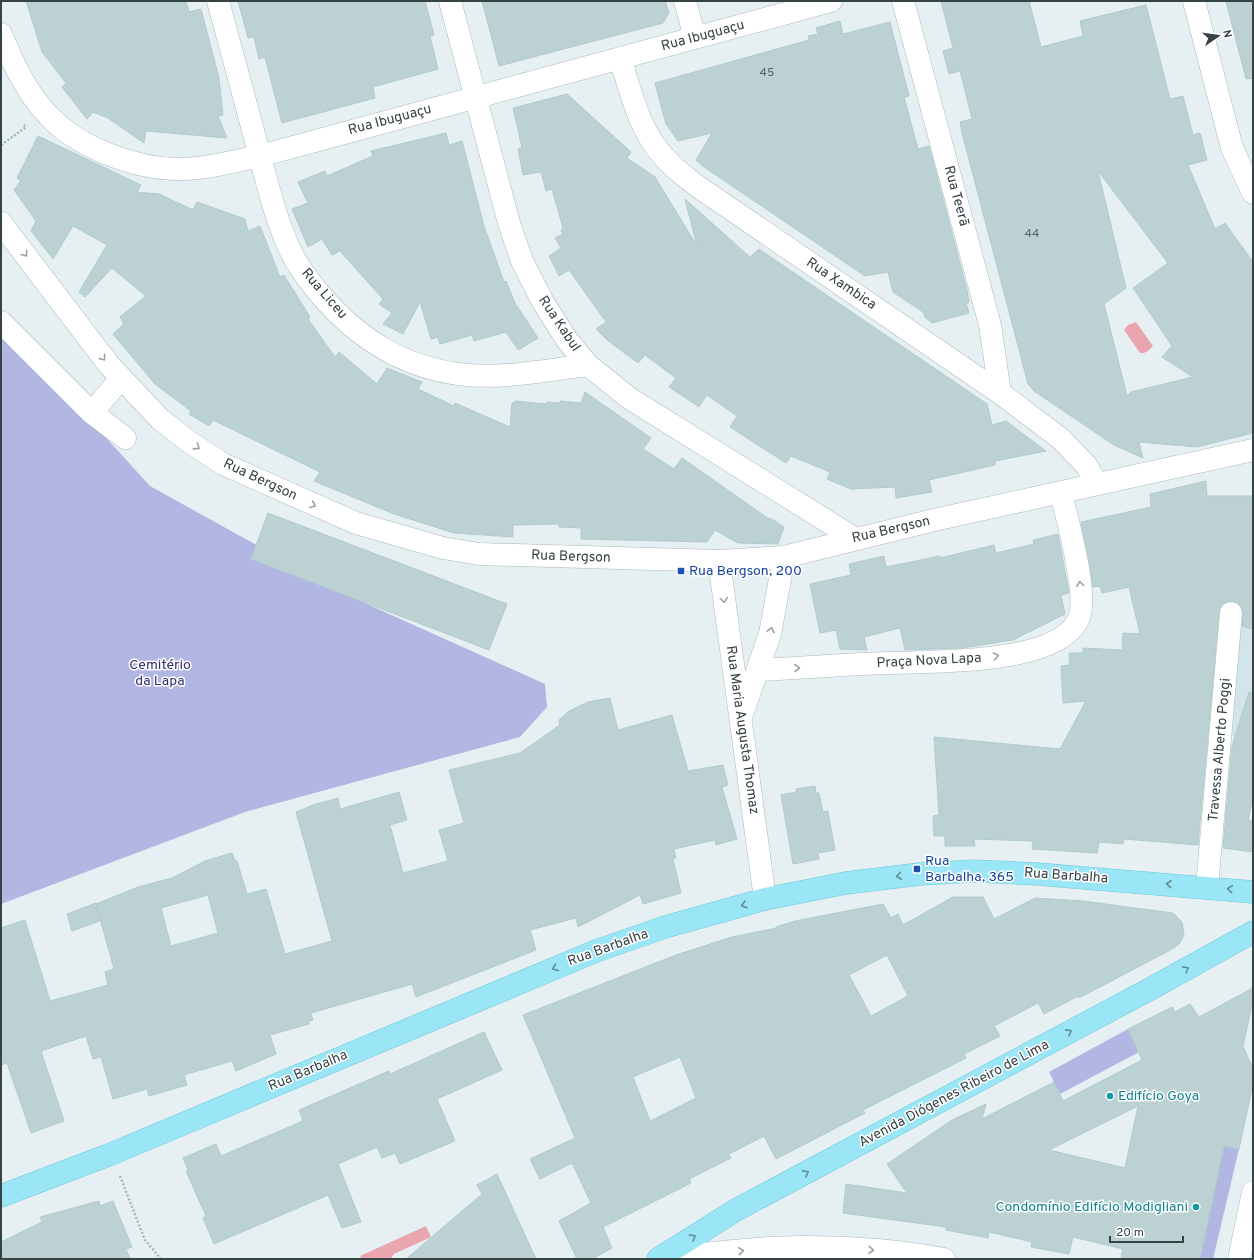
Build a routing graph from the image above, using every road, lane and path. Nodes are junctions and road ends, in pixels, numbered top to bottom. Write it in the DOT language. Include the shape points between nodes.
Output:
graph roads {
  1 [pos="218,1"];
  2 [pos="450,1"];
  3 [pos="685,1"];
  4 [pos="832,1"];
  5 [pos="903,1"];
  6 [pos="1194,1"];
  7 [pos="1,34"];
  8 [pos="695,38"];
  9 [pos="620,58"];
  10 [pos="474,97"];
  11 [pos="22,122"];
  12 [pos="1,145"];
  13 [pos="260,156"];
  14 [pos="1253,193"];
  15 [pos="1,223"];
  16 [pos="1,322"];
  17 [pos="588,365"];
  18 [pos="121,378"];
  19 [pos="1000,393"];
  20 [pos="92,412"];
  21 [pos="125,438"];
  22 [pos="1253,450"];
  23 [pos="1097,484"];
  24 [pos="1061,492"];
  25 [pos="854,538"];
  26 [pos="784,557"];
  27 [pos="719,561"];
  28 [pos="1231,613"];
  29 [pos="758,670"];
  30 [pos="740,720"];
  31 [pos="1207,887"];
  32 [pos="1253,892"];
  33 [pos="765,898"];
  34 [pos="1253,932"];
  35 [pos="111,1154"];
  36 [pos="1253,1192"];
  37 [pos="1,1196"];
  38 [pos="659,1258"];
  39 [pos="161,1259"];
  40 [pos="944,1259"];
  41 [pos="1239,1259"];
  1 -- 13 [label="street, Rua Liceu"];
  2 -- 10 [label="street, Rua Kabul"];
  3 -- 8 [label="street"];
  4 -- 8 [label="street, Rua Ibuguaçu"];
  5 -- 19 [label="street, Rua Teerã" via="990,325"];
  6 -- 14 [label="street" via="1232,148"];
  7 -- 13 [label="street, Rua Ibuguaçu" via="12,61 29,91 48,116 94,148 128,163 162,169 212,166"];
  8 -- 9 [label="street, Rua Ibuguaçu"];
  9 -- 10 [label="street, Rua Ibuguaçu"];
  9 -- 19 [label="street, Rua Xambica" via="644,128 664,157 678,171"];
  10 -- 13 [label="street, Rua Ibuguaçu"];
  10 -- 17 [label="street, Rua Kabul" via="508,223 522,261 566,340"];
  11 -- 12 [label="path" via="26,127"];
  13 -- 17 [label="street, Rua Liceu" via="268,190 291,252 326,301 371,342 417,365 459,374 506,374"];
  15 -- 18 [label="street, Rua Bergson, one-way"];
  16 -- 20 [label="street"];
  17 -- 25 [label="street, Rua Kabul" via="629,398"];
  18 -- 20 [label="street"];
  18 -- 27 [label="street, Rua Bergson, one-way" via="160,419 188,442 223,464 356,523 408,539 479,554"];
  19 -- 23 [label="street, Rua Xambica" via="1061,439 1086,465"];
  20 -- 21 [label="street"];
  22 -- 23 [label="street, Rua Bergson"];
  23 -- 24 [label="street, Rua Bergson"];
  24 -- 25 [label="street, Rua Bergson"];
  29 -- 24 [label="street, Praça Nova Lapa, one-way" via="939,663 1031,650 1060,640 1079,620 1082,604"];
  25 -- 26 [label="street, Rua Bergson"];
  26 -- 27 [label="street, Rua Bergson"];
  29 -- 26 [label="street, one-way" via="770,634"];
  27 -- 30 [label="street, Rua Maria Augusta Thomaz, one-way"];
  28 -- 31 [label="street, Travessa Alberto Poggi"];
  29 -- 30 [label="street"];
  30 -- 33 [label="street, Rua Maria Augusta Thomaz"];
  32 -- 31 [label="main road, Rua Barbalha, one-way"];
  31 -- 33 [label="main road, Rua Barbalha, one-way" via="974,871 920,874 846,883"];
  33 -- 35 [label="main road, Rua Barbalha, one-way" via="665,927 596,951"];
  38 -- 34 [label="main road, Avenida Diógenes Ribeiro de Lima, one-way" via="736,1210"];
  35 -- 37 [label="main road, Rua Barbalha"];
  35 -- 39 [label="path" via="145,1240"];
  36 -- 41 [label="street"];
  38 -- 40 [label="street, one-way" via="799,1247 918,1254"];
}
